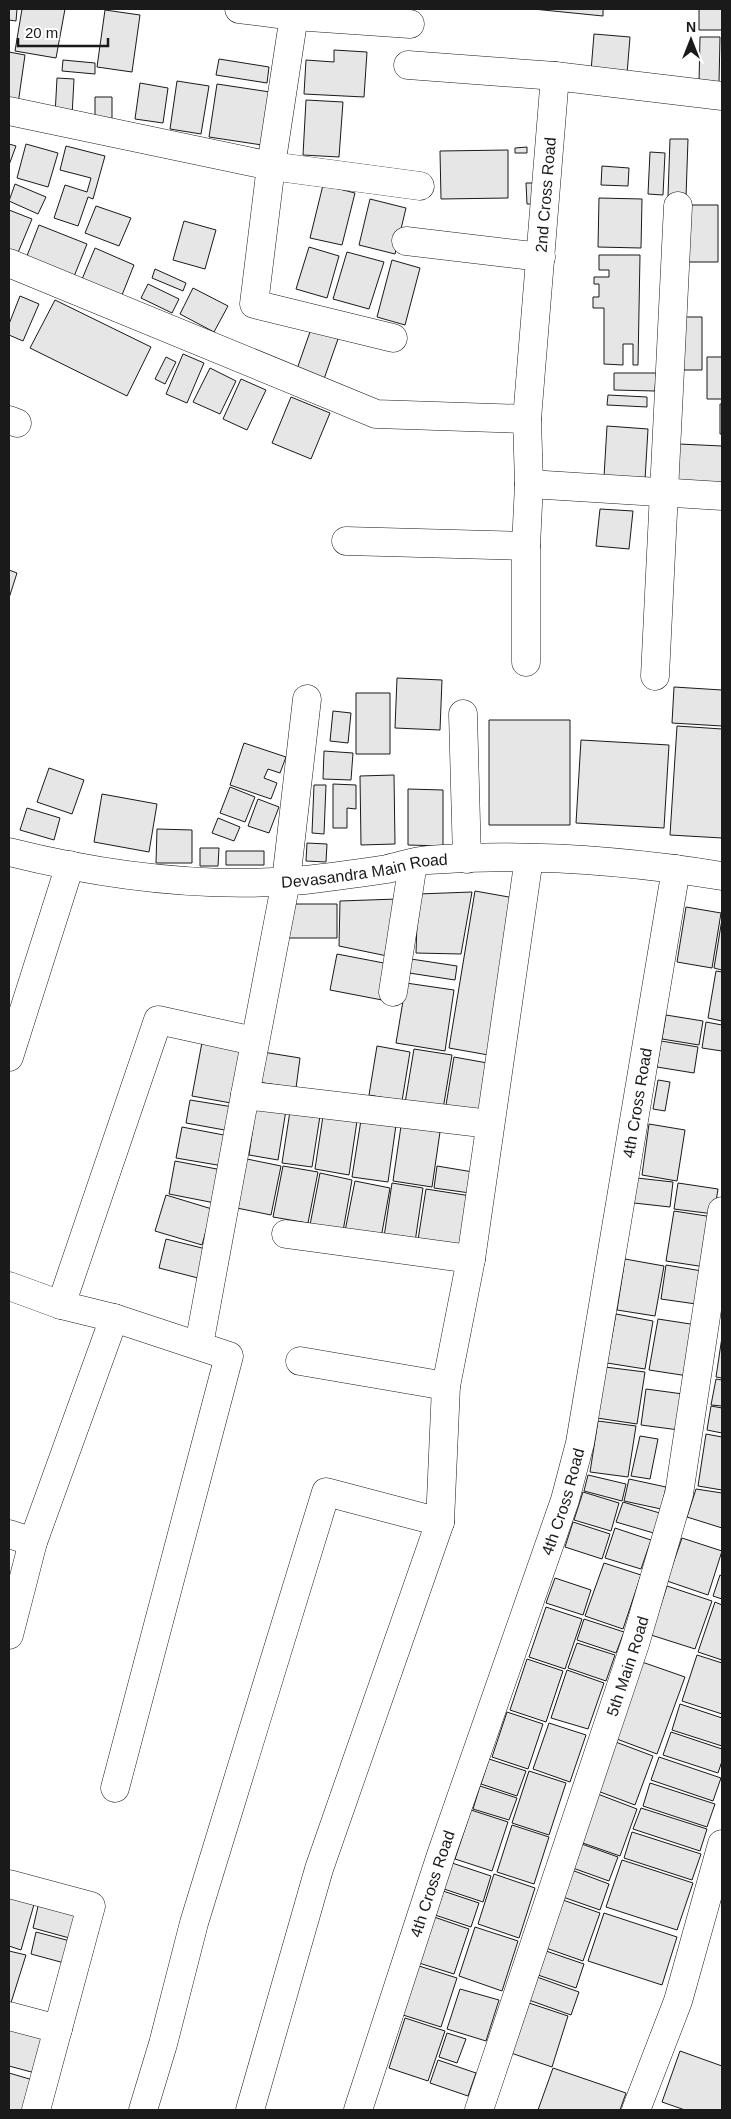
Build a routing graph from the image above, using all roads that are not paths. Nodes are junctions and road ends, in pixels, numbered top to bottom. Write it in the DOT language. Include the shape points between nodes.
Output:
graph roads {
  1 [pos="240,9"];
  2 [pos="295,12"];
  3 [pos="410,24"];
  4 [pos="408,65"];
  5 [pos="555,76"];
  6 [pos="722,96"];
  7 [pos="9,111"];
  8 [pos="271,166"];
  9 [pos="420,186"];
  10 [pos="678,206"];
  11 [pos="406,241"];
  12 [pos="541,257"];
  13 [pos="9,263"];
  14 [pos="393,338"];
  15 [pos="528,419"];
  16 [pos="529,484"];
  17 [pos="664,492"];
  18 [pos="722,496"];
  19 [pos="346,541"];
  20 [pos="526,546"];
  21 [pos="526,662"];
  22 [pos="655,676"];
  23 [pos="307,699"];
  24 [pos="463,714"];
  25 [pos="9,852"];
  26 [pos="529,858"];
  27 [pos="467,859"];
  28 [pos="413,863"];
  29 [pos="70,865"];
  30 [pos="676,869"];
  31 [pos="722,876"];
  32 [pos="286,881"];
  33 [pos="393,992"];
  34 [pos="254,1041"];
  35 [pos="9,1057"];
  36 [pos="245,1095"];
  37 [pos="490,1124"];
  38 [pos="722,1211"];
  39 [pos="286,1234"];
  40 [pos="471,1259"];
  41 [pos="9,1286"];
  42 [pos="61,1305"];
  43 [pos="114,1318"];
  44 [pos="199,1345"];
  45 [pos="300,1360"];
  46 [pos="446,1386"];
  47 [pos="440,1522"];
  48 [pos="21,1538"];
  49 [pos="9,1635"];
  50 [pos="115,1788"];
  51 [pos="722,1844"];
  52 [pos="9,1884"];
  53 [pos="9,2016"];
  54 [pos="58,2029"];
  55 [pos="36,2110"];
  56 [pos="143,2110"];
  57 [pos="250,2110"];
  58 [pos="358,2110"];
  59 [pos="479,2110"];
  60 [pos="636,2110"];
  1 -- 2 [label="street"];
  2 -- 3 [label="street"];
  2 -- 8 [label="street"];
  4 -- 5 [label="street"];
  5 -- 6 [label="street"];
  5 -- 12 [label="street, 2nd Cross Road"];
  7 -- 8 [label="street"];
  8 -- 9 [label="street"];
  8 -- 14 [label="street" via="254,304"];
  10 -- 17 [label="street"];
  11 -- 12 [label="street"];
  12 -- 15 [label="street, 2nd Cross Road"];
  13 -- 15 [label="street" via="376,414"];
  15 -- 16 [label="street, 2nd Cross Road"];
  16 -- 17 [label="street"];
  16 -- 20 [label="street, 2nd Cross Road"];
  17 -- 18 [label="street"];
  17 -- 22 [label="street"];
  19 -- 20 [label="street"];
  20 -- 21 [label="street, 2nd Cross Road"];
  23 -- 32 [label="street"];
  24 -- 27 [label="street"];
  25 -- 29 [label="street, Devasandra Main Road"];
  26 -- 27 [label="street, Devasandra Main Road"];
  26 -- 30 [label="street, Devasandra Main Road"];
  26 -- 37 [label="street"];
  27 -- 28 [label="street, Devasandra Main Road"];
  28 -- 32 [label="street, Devasandra Main Road" via="350,875"];
  28 -- 33 [label="street"];
  29 -- 32 [label="street, Devasandra Main Road" via="127,875 212,883"];
  29 -- 35 [label="street"];
  30 -- 31 [label="street, Devasandra Main Road"];
  30 -- 58 [label="street, 4th Cross Road" via="580,1443 566,1500 441,1855"];
  32 -- 34 [label="street"];
  34 -- 36 [label="street"];
  34 -- 42 [label="street" via="158,1020"];
  36 -- 37 [label="street"];
  36 -- 44 [label="street"];
  37 -- 40 [label="street"];
  38 -- 59 [label="street, 5th Main Road" via="679,1494 635,1644"];
  39 -- 40 [label="street"];
  40 -- 46 [label="street"];
  41 -- 42 [label="street"];
  42 -- 43 [label="street"];
  43 -- 44 [label="street"];
  43 -- 48 [label="street"];
  44 -- 50 [label="street" via="229,1356"];
  45 -- 46 [label="street"];
  46 -- 47 [label="street"];
  47 -- 56 [label="street" via="326,1492 194,1923"];
  47 -- 57 [label="street" via="319,1869"];
  48 -- 49 [label="street"];
  51 -- 60 [label="street" via="678,2002"];
  52 -- 54 [label="street" via="91,1906"];
  53 -- 54 [label="street"];
  54 -- 55 [label="street"];
}
